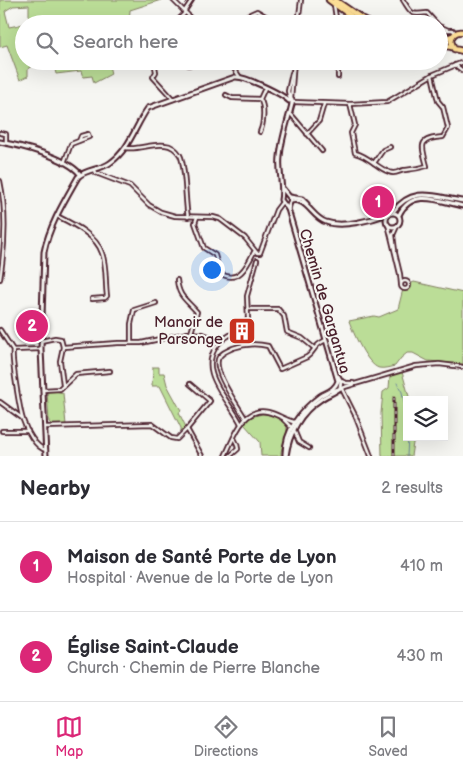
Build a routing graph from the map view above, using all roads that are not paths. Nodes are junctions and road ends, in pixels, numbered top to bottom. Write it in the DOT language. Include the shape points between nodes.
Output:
graph roads {
  1 [pos="174,0"];
  2 [pos="192,0"];
  3 [pos="302,0"];
  4 [pos="403,0"];
  5 [pos="332,1"];
  6 [pos="185,13"];
  7 [pos="248,15"];
  8 [pos="264,15"];
  9 [pos="300,15"];
  10 [pos="335,15"];
  11 [pos="350,15"];
  12 [pos="355,15"];
  13 [pos="414,15"];
  14 [pos="448,30"];
  15 [pos="463,32"];
  16 [pos="454,35"];
  17 [pos="448,37"];
  18 [pos="448,46"];
  19 [pos="452,47"];
  20 [pos="463,51"];
  21 [pos="463,62"];
  22 [pos="455,65"];
  23 [pos="448,68"];
  24 [pos="156,70"];
  25 [pos="235,70"];
  26 [pos="293,70"];
  27 [pos="293,70"];
  28 [pos="338,70"];
  29 [pos="444,70"];
  30 [pos="463,71"];
  31 [pos="432,75"];
  32 [pos="239,76"];
  33 [pos="338,77"];
  34 [pos="265,88"];
  35 [pos="226,95"];
  36 [pos="173,99"];
  37 [pos="260,99"];
  38 [pos="291,102"];
  39 [pos="324,103"];
  40 [pos="350,104"];
  41 [pos="290,111"];
  42 [pos="260,132"];
  43 [pos="0,133"];
  44 [pos="307,134"];
  45 [pos="79,141"];
  46 [pos="0,142"];
  47 [pos="6,143"];
  48 [pos="390,147"];
  49 [pos="126,148"];
  50 [pos="322,151"];
  51 [pos="64,163"];
  52 [pos="374,163"];
  53 [pos="95,170"];
  54 [pos="80,174"];
  55 [pos="0,181"];
  56 [pos="283,189"];
  57 [pos="289,196"];
  58 [pos="463,201"];
  59 [pos="285,202"];
  60 [pos="463,206"];
  61 [pos="310,210"];
  62 [pos="394,212"];
  63 [pos="388,214"];
  64 [pos="399,215"];
  65 [pos="57,216"];
  66 [pos="188,217"];
  67 [pos="197,217"];
  68 [pos="4,220"];
  69 [pos="369,220"];
  70 [pos="0,222"];
  71 [pos="387,223"];
  72 [pos="397,226"];
  73 [pos="254,252"];
  74 [pos="395,253"];
  75 [pos="257,260"];
  76 [pos="400,274"];
  77 [pos="0,279"];
  78 [pos="177,280"];
  79 [pos="407,282"];
  80 [pos="401,284"];
  81 [pos="92,299"];
  82 [pos="156,303"];
  83 [pos="248,310"];
  84 [pos="0,330"];
  85 [pos="191,333"];
  86 [pos="1,334"];
  87 [pos="326,340"];
  88 [pos="41,341"];
  89 [pos="221,341"];
  90 [pos="131,343"];
  91 [pos="64,347"];
  92 [pos="314,348"];
  93 [pos="13,350"];
  94 [pos="41,350"];
  95 [pos="463,367"];
  96 [pos="110,371"];
  97 [pos="339,382"];
  98 [pos="190,384"];
  99 [pos="354,384"];
  100 [pos="63,385"];
  101 [pos="340,388"];
  102 [pos="43,390"];
  103 [pos="325,393"];
  104 [pos="0,402"];
  105 [pos="22,418"];
  106 [pos="245,418"];
  107 [pos="283,418"];
  108 [pos="294,422"];
  109 [pos="241,424"];
  110 [pos="45,427"];
  111 [pos="294,428"];
  112 [pos="187,429"];
  113 [pos="2,431"];
  114 [pos="28,431"];
  115 [pos="234,438"];
  116 [pos="309,448"];
  117 [pos="46,450"];
  118 [pos="46,456"];
  119 [pos="202,456"];
  120 [pos="225,456"];
  121 [pos="230,456"];
  122 [pos="286,456"];
  123 [pos="371,456"];
  1 -- 6 [label="street"];
  2 -- 6 [label="street"];
  3 -- 9 [label="street"];
  4 -- 13 [label="street"];
  5 -- 10 [label="street"];
  5 -- 11 [label="main road"];
  5 -- 12 [label="main road"];
  7 -- 8 [label="street" via="258,11"];
  14 -- 16 [label="street" via="453,30"];
  15 -- 16 [label="main road"];
  16 -- 17 [label="main road"];
  16 -- 19 [label="main road"];
  18 -- 19 [label="main road"];
  19 -- 20 [label="main road"];
  21 -- 22 [label="street"];
  22 -- 23 [label="street"];
  22 -- 30 [label="street"];
  24 -- 36 [label="street" via="153,77"];
  25 -- 32 [label="street"];
  26 -- 38 [label="street" via="288,91"];
  27 -- 38 [label="street"];
  28 -- 33 [label="street"];
  29 -- 31 [label="street"];
  31 -- 40 [label="street" via="387,102"];
  31 -- 52 [label="street" via="448,128 444,137 429,138 424,142 422,147 427,166 394,173"];
  32 -- 34 [label="street"];
  32 -- 36 [label="street"];
  34 -- 37 [label="street"];
  34 -- 38 [label="street"];
  35 -- 37 [label="street"];
  36 -- 49 [label="street" via="148,108"];
  37 -- 42 [label="street" via="263,104"];
  38 -- 39 [label="street"];
  38 -- 41 [label="street"];
  39 -- 40 [label="street"];
  39 -- 44 [label="street" via="319,121"];
  40 -- 52 [label="street" via="355,125 351,134 355,153"];
  41 -- 44 [label="street"];
  41 -- 56 [label="street" via="280,159"];
  43 -- 47 [label="street" via="6,134"];
  44 -- 50 [label="street"];
  45 -- 51 [label="street" via="71,144"];
  46 -- 47 [label="street"];
  47 -- 51 [label="street"];
  48 -- 52 [label="street" via="383,150"];
  49 -- 53 [label="street" via="113,161"];
  49 -- 66 [label="street" via="162,144 169,145 180,155"];
  51 -- 54 [label="street"];
  53 -- 54 [label="street"];
  53 -- 66 [label="street" via="130,186 157,210"];
  54 -- 65 [label="street"];
  55 -- 68 [label="street"];
  56 -- 57 [label="street"];
  56 -- 59 [label="street"];
  57 -- 59 [label="street"];
  57 -- 59 [label="street"];
  57 -- 61 [label="street" via="304,201"];
  58 -- 62 [label="street" via="415,194"];
  59 -- 61 [label="street" via="297,200"];
  59 -- 73 [label="street" via="276,210 259,253"];
  59 -- 87 [label="street, Chemin de Gargantua"];
  60 -- 64 [label="street" via="417,199 408,202"];
  61 -- 69 [label="street" via="316,217 336,225"];
  62 -- 63 [label="street"];
  62 -- 64 [label="street"];
  63 -- 69 [label="street"];
  63 -- 71 [label="street"];
  64 -- 72 [label="street"];
  65 -- 81 [label="street" via="89,236 102,252 107,296"];
  65 -- 88 [label="street" via="44,252"];
  66 -- 67 [label="street"];
  67 -- 73 [label="street" via="220,219 245,238"];
  67 -- 73 [label="street" via="194,222 202,244 215,255 220,273 231,278 237,276"];
  68 -- 70 [label="street"];
  68 -- 77 [label="street"];
  69 -- 71 [label="street"];
  71 -- 72 [label="street"];
  71 -- 74 [label="street"];
  72 -- 74 [label="street" via="393,235"];
  74 -- 76 [label="street"];
  75 -- 83 [label="street" via="247,296"];
  76 -- 79 [label="street"];
  76 -- 80 [label="street"];
  78 -- 85 [label="street" via="183,299 196,312"];
  79 -- 80 [label="street"];
  79 -- 80 [label="street" via="406,289"];
  82 -- 90 [label="street" via="134,310"];
  83 -- 89 [label="street" via="247,321"];
  83 -- 92 [label="street" via="278,309 284,316 287,332"];
  84 -- 86 [label="street"];
  85 -- 89 [label="street"];
  85 -- 90 [label="street"];
  86 -- 93 [label="street"];
  87 -- 92 [label="street"];
  87 -- 97 [label="street, Chemin de Gargantua"];
  88 -- 91 [label="street" via="60,338"];
  88 -- 94 [label="street"];
  89 -- 109 [label="street" via="210,362 211,371"];
  90 -- 91 [label="street"];
  91 -- 100 [label="street" via="60,361"];
  92 -- 106 [label="street" via="307,357 280,369 268,346 250,344 219,356 217,362 226,388"];
  93 -- 94 [label="street"];
  93 -- 105 [label="street"];
  94 -- 102 [label="street"];
  95 -- 99 [label="street" via="416,366"];
  96 -- 100 [label="street" via="76,374"];
  97 -- 99 [label="street"];
  97 -- 101 [label="street"];
  97 -- 103 [label="street, Chemin de Gargantua"];
  98 -- 112 [label="street" via="210,401"];
  99 -- 101 [label="street"];
  100 -- 102 [label="street" via="60,389"];
  101 -- 103 [label="street"];
  101 -- 111 [label="street" via="311,407"];
  101 -- 123 [label="street"];
  102 -- 110 [label="street"];
  103 -- 108 [label="street, Chemin de Gargantua" via="311,402"];
  104 -- 105 [label="street"];
  105 -- 114 [label="street"];
  106 -- 107 [label="street" via="259,411"];
  106 -- 109 [label="street"];
  107 -- 108 [label="street"];
  107 -- 111 [label="street"];
  108 -- 111 [label="street"];
  109 -- 115 [label="street"];
  110 -- 112 [label="street" via="152,424 175,439"];
  110 -- 117 [label="street"];
  111 -- 116 [label="street" via="298,442"];
  111 -- 122 [label="street"];
  112 -- 119 [label="street"];
  113 -- 114 [label="street"];
  114 -- 117 [label="street" via="40,448"];
  115 -- 120 [label="street"];
  115 -- 121 [label="street" via="238,449"];
  117 -- 118 [label="street"];
}
